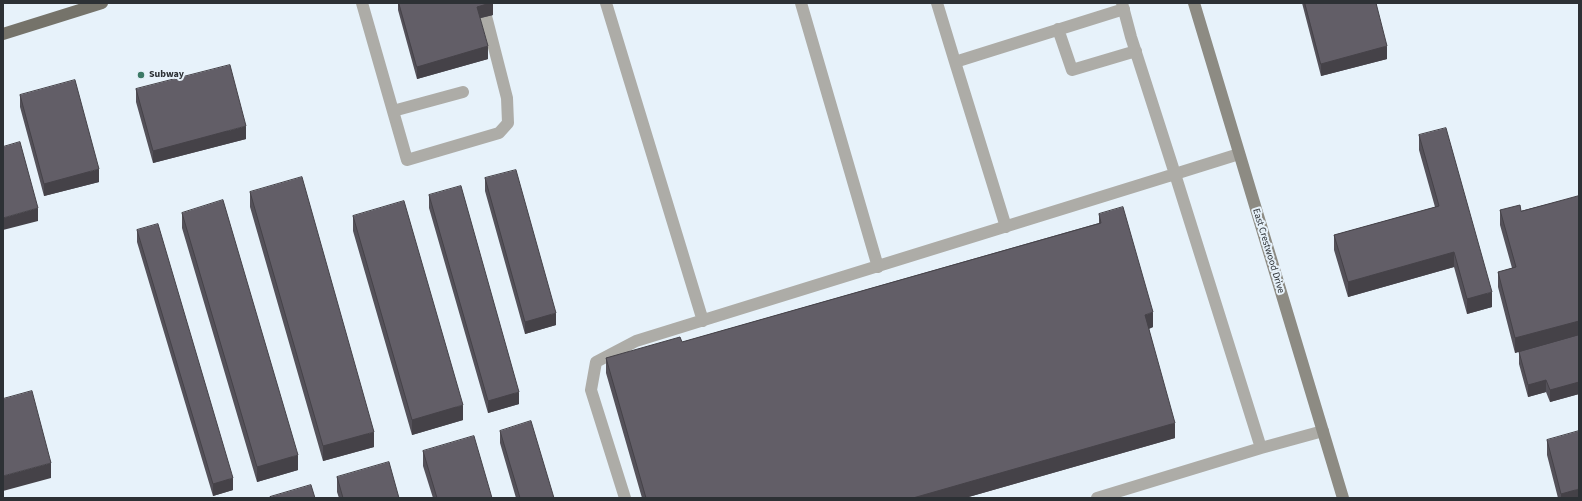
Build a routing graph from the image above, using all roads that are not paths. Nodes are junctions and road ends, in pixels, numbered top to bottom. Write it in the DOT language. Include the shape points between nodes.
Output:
graph roads {
  1 [pos="102,3"];
  2 [pos="362,3"];
  3 [pos="606,3"];
  4 [pos="802,3"];
  5 [pos="937,3"];
  6 [pos="1194,3"];
  7 [pos="1123,6"];
  8 [pos="486,16"];
  9 [pos="1058,30"];
  10 [pos="3,34"];
  11 [pos="1136,51"];
  12 [pos="955,62"];
  13 [pos="463,92"];
  14 [pos="393,110"];
  15 [pos="1239,154"];
  16 [pos="1175,174"];
  17 [pos="1006,227"];
  18 [pos="878,266"];
  19 [pos="703,321"];
  20 [pos="1322,431"];
  21 [pos="1261,448"];
  22 [pos="625,498"];
  23 [pos="1097,498"];
  24 [pos="1343,498"];
  1 -- 10 [label="main road"];
  2 -- 14 [label="lane"];
  3 -- 19 [label="lane"];
  4 -- 18 [label="lane"];
  5 -- 12 [label="lane"];
  6 -- 15 [label="street, East Crestwood Drive"];
  7 -- 9 [label="lane"];
  7 -- 11 [label="lane"];
  8 -- 14 [label="lane" via="507,98 508,124 499,133 407,160"];
  9 -- 11 [label="lane" via="1072,70"];
  9 -- 12 [label="lane"];
  11 -- 16 [label="lane"];
  12 -- 17 [label="lane"];
  13 -- 14 [label="lane"];
  15 -- 16 [label="lane"];
  15 -- 20 [label="street, East Crestwood Drive"];
  16 -- 17 [label="lane"];
  16 -- 21 [label="lane"];
  17 -- 18 [label="lane"];
  18 -- 19 [label="lane"];
  19 -- 22 [label="lane" via="636,341 596,362 591,390"];
  20 -- 21 [label="lane"];
  20 -- 24 [label="street, East Crestwood Drive"];
  21 -- 23 [label="lane"];
}
